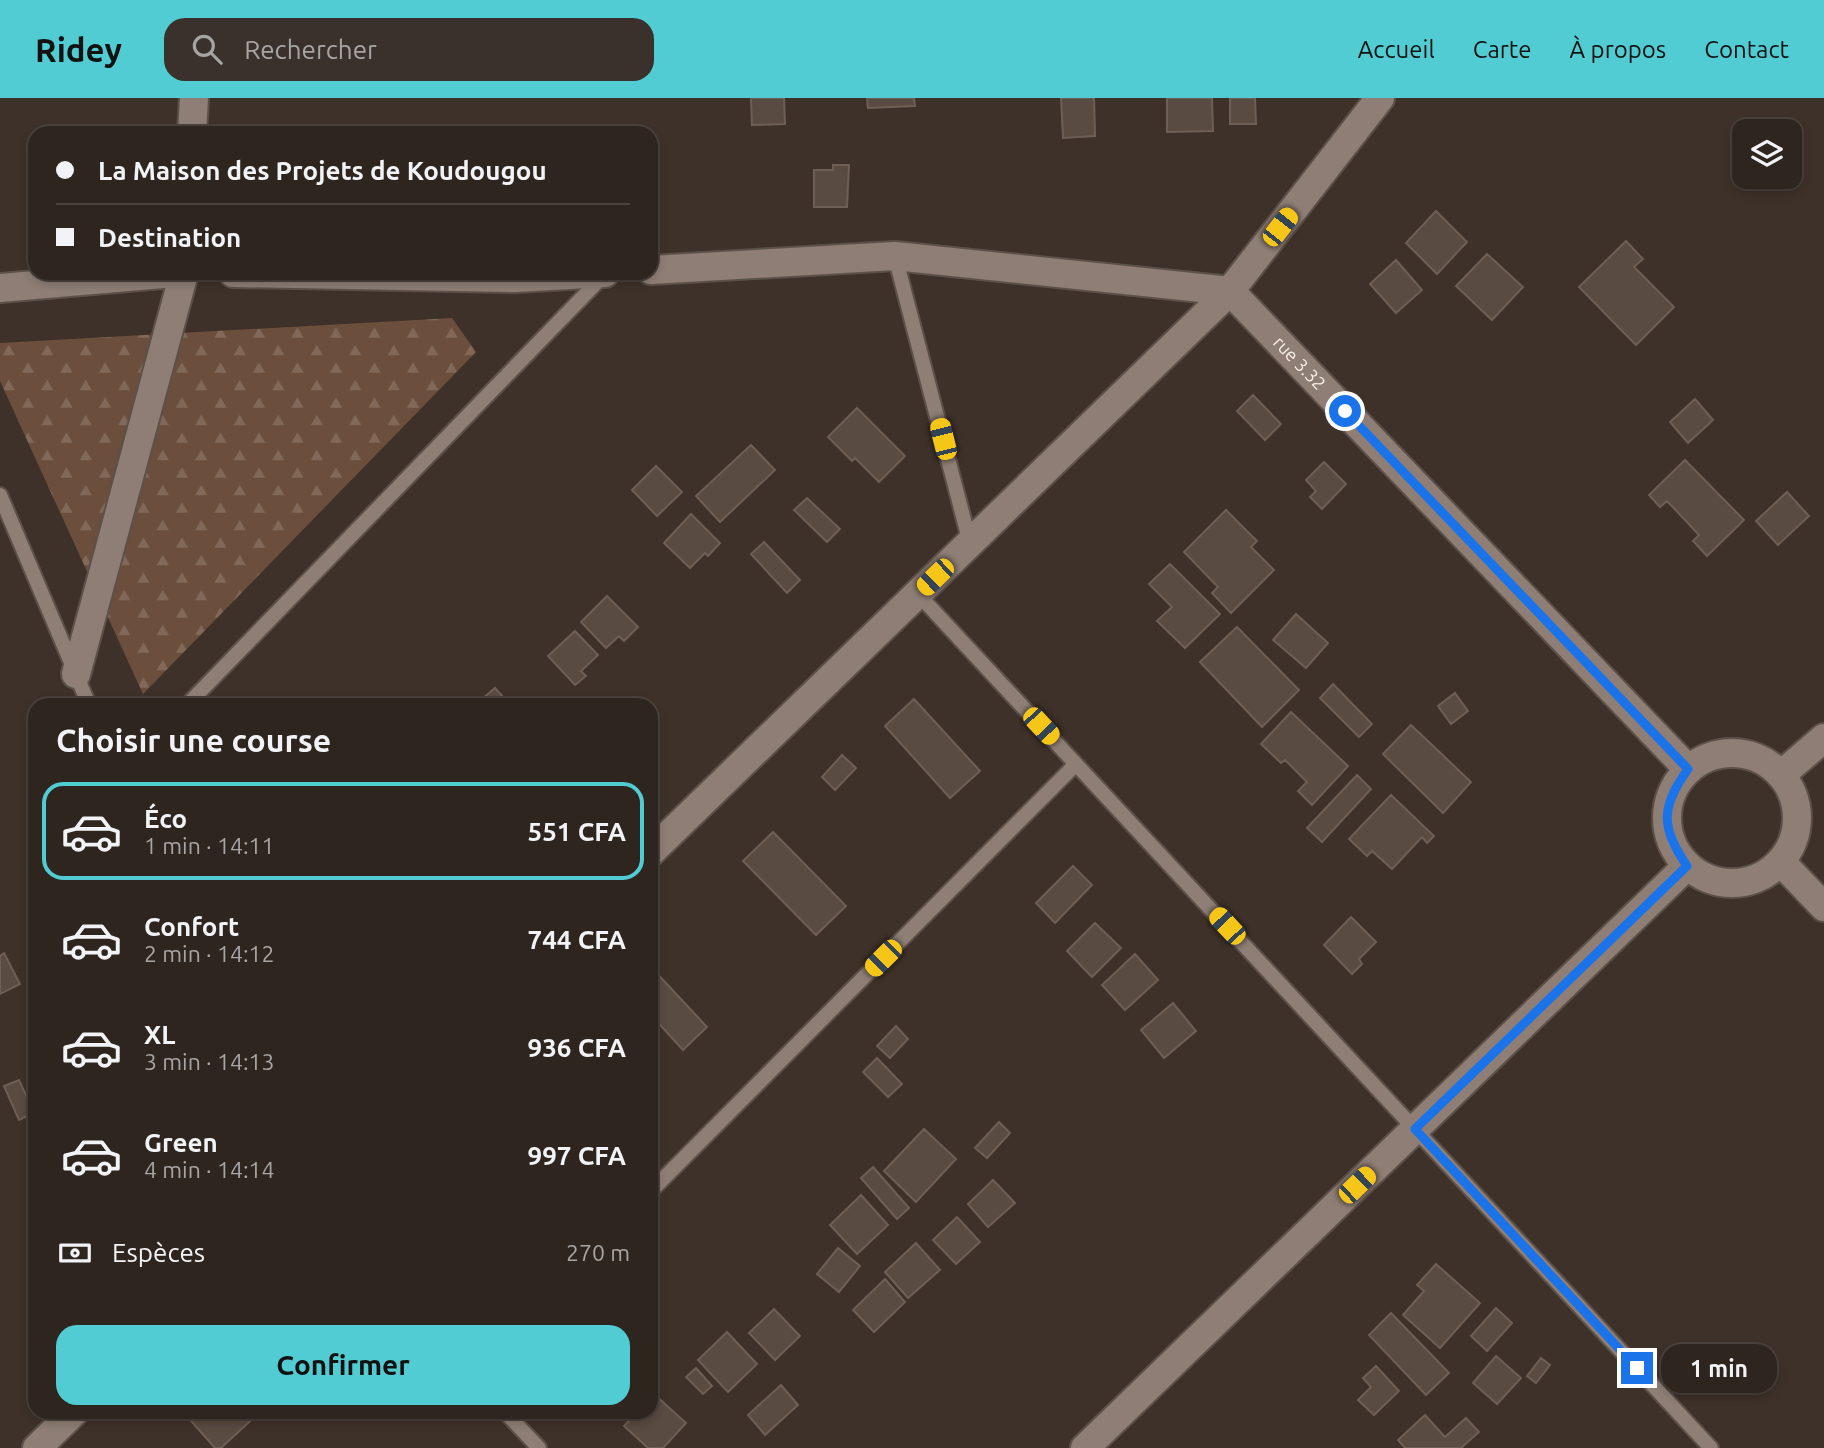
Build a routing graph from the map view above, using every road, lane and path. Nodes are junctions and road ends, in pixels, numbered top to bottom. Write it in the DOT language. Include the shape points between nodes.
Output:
graph roads {
  1 [pos="194,98"];
  2 [pos="1380,98"];
  3 [pos="192,126"];
  4 [pos="895,256"];
  5 [pos="658,270"];
  6 [pos="93,280"];
  7 [pos="182,280"];
  8 [pos="599,280"];
  9 [pos="0,288"];
  10 [pos="1230,291"];
  11 [pos="0,495"];
  12 [pos="970,543"];
  13 [pos="918,594"];
  14 [pos="76,674"];
  15 [pos="86,698"];
  16 [pos="194,698"];
  17 [pos="1824,738"];
  18 [pos="1076,764"];
  19 [pos="1688,769"];
  20 [pos="1782,774"];
  21 [pos="658,845"];
  22 [pos="1781,862"];
  23 [pos="1687,866"];
  24 [pos="1824,907"];
  25 [pos="1415,1129"];
  26 [pos="658,1184"];
  27 [pos="67,1419"];
  28 [pos="511,1419"];
  29 [pos="37,1448"];
  30 [pos="538,1448"];
  31 [pos="1085,1448"];
  32 [pos="1712,1448"];
  1 -- 3 [label="street"];
  2 -- 10 [label="street"];
  4 -- 5 [label="street"];
  4 -- 10 [label="street"];
  4 -- 12 [label="lane"];
  6 -- 9 [label="street"];
  7 -- 14 [label="street"];
  8 -- 16 [label="lane"];
  10 -- 12 [label="street"];
  10 -- 19 [label="street, rue 3.32"];
  11 -- 14 [label="lane"];
  12 -- 13 [label="street"];
  13 -- 18 [label="lane"];
  13 -- 21 [label="street"];
  14 -- 15 [label="lane"];
  17 -- 20 [label="street"];
  18 -- 25 [label="lane"];
  18 -- 26 [label="lane"];
  19 -- 20 [label="street" via="1711,755 1736,752 1762,758"];
  19 -- 23 [label="street" via="1673,790 1667,817 1672,843"];
  20 -- 22 [label="street" via="1794,795 1798,819 1794,842"];
  22 -- 23 [label="street" via="1760,878 1735,884 1709,880"];
  22 -- 24 [label="street"];
  23 -- 25 [label="street"];
  25 -- 31 [label="street"];
  25 -- 32 [label="lane"];
  27 -- 29 [label="street"];
  28 -- 30 [label="lane"];
}
